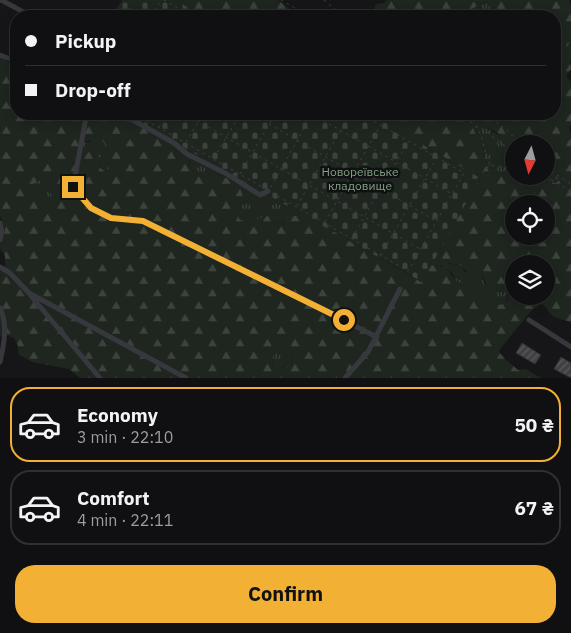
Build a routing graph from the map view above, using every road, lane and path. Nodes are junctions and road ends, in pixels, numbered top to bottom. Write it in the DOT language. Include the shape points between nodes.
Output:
graph roads {
  1 [pos="1,0"];
  2 [pos="126,0"];
  3 [pos="162,0"];
  4 [pos="281,0"];
  5 [pos="324,0"];
  6 [pos="123,5"];
  7 [pos="20,10"];
  8 [pos="120,10"];
  9 [pos="132,10"];
  10 [pos="179,10"];
  11 [pos="298,10"];
  12 [pos="336,10"];
  13 [pos="85,120"];
  14 [pos="133,120"];
  15 [pos="164,120"];
  16 [pos="236,120"];
  17 [pos="271,120"];
  18 [pos="309,120"];
  19 [pos="323,120"];
  20 [pos="347,120"];
  21 [pos="372,120"];
  22 [pos="468,120"];
  23 [pos="494,120"];
  24 [pos="198,121"];
  25 [pos="269,124"];
  26 [pos="381,125"];
  27 [pos="476,126"];
  28 [pos="159,128"];
  29 [pos="341,130"];
  30 [pos="512,135"];
  31 [pos="226,137"];
  32 [pos="297,140"];
  33 [pos="409,141"];
  34 [pos="186,143"];
  35 [pos="368,146"];
  36 [pos="505,146"];
  37 [pos="252,152"];
  38 [pos="325,157"];
  39 [pos="437,158"];
  40 [pos="213,159"];
  41 [pos="396,162"];
  42 [pos="490,165"];
  43 [pos="505,168"];
  44 [pos="281,169"];
  45 [pos="353,173"];
  46 [pos="482,173"];
  47 [pos="240,174"];
  48 [pos="555,174"];
  49 [pos="425,179"];
  50 [pos="555,182"];
  51 [pos="571,184"];
  52 [pos="309,185"];
  53 [pos="381,189"];
  54 [pos="268,191"];
  55 [pos="571,192"];
  56 [pos="452,194"];
  57 [pos="337,201"];
  58 [pos="409,205"];
  59 [pos="296,207"];
  60 [pos="365,217"];
  61 [pos="437,221"];
  62 [pos="0,223"];
  63 [pos="324,223"];
  64 [pos="393,233"];
  65 [pos="352,239"];
  66 [pos="0,240"];
  67 [pos="420,249"];
  68 [pos="380,255"];
  69 [pos="0,267"];
  70 [pos="408,271"];
  71 [pos="400,289"];
  72 [pos="29,293"];
  73 [pos="0,308"];
  74 [pos="529,320"];
  75 [pos="377,337"];
  76 [pos="571,347"];
  77 [pos="0,362"];
  78 [pos="100,378"];
  79 [pos="186,378"];
  80 [pos="345,378"];
  1 -- 7 [label="street"];
  2 -- 6 [label="path"];
  3 -- 10 [label="path"];
  4 -- 11 [label="path"];
  5 -- 12 [label="path"];
  6 -- 8 [label="path"];
  6 -- 9 [label="path"];
  13 -- 75 [label="street" via="73,187 91,208 111,218 143,221"];
  14 -- 54 [label="street" via="260,194"];
  15 -- 28 [label="path"];
  16 -- 31 [label="path"];
  17 -- 25 [label="path"];
  18 -- 32 [label="path"];
  19 -- 29 [label="path"];
  20 -- 29 [label="path"];
  21 -- 26 [label="path"];
  22 -- 27 [label="path"];
  23 -- 30 [label="path"];
  24 -- 31 [label="path"];
  24 -- 34 [label="path"];
  25 -- 32 [label="path"];
  25 -- 37 [label="path"];
  26 -- 33 [label="path"];
  26 -- 35 [label="path"];
  27 -- 36 [label="path"];
  27 -- 42 [label="path"];
  29 -- 35 [label="path"];
  29 -- 38 [label="path"];
  31 -- 37 [label="path"];
  31 -- 40 [label="path"];
  32 -- 38 [label="path"];
  32 -- 44 [label="path"];
  33 -- 39 [label="path"];
  33 -- 41 [label="path"];
  35 -- 41 [label="path"];
  35 -- 45 [label="path"];
  37 -- 44 [label="path"];
  37 -- 47 [label="path"];
  38 -- 45 [label="path"];
  38 -- 52 [label="path"];
  39 -- 49 [label="path"];
  39 -- 56 [label="path" via="464,173"];
  41 -- 49 [label="path"];
  41 -- 53 [label="path"];
  42 -- 43 [label="path"];
  42 -- 46 [label="path"];
  44 -- 52 [label="path"];
  44 -- 54 [label="path"];
  45 -- 53 [label="path"];
  45 -- 57 [label="path"];
  48 -- 51 [label="path"];
  49 -- 56 [label="path"];
  49 -- 58 [label="path"];
  50 -- 55 [label="path"];
  52 -- 57 [label="path"];
  52 -- 59 [label="path"];
  53 -- 58 [label="path"];
  53 -- 60 [label="path"];
  56 -- 61 [label="path"];
  57 -- 60 [label="path"];
  57 -- 63 [label="path"];
  58 -- 61 [label="path"];
  58 -- 64 [label="path"];
  60 -- 64 [label="path"];
  60 -- 65 [label="path"];
  61 -- 67 [label="path"];
  62 -- 66 [label="street"];
  64 -- 67 [label="path"];
  64 -- 68 [label="path"];
  67 -- 70 [label="path"];
  69 -- 72 [label="street"];
  71 -- 75 [label="street"];
  72 -- 78 [label="street"];
  72 -- 79 [label="street"];
  73 -- 77 [label="street" via="4,315"];
  74 -- 76 [label="street"];
  75 -- 80 [label="street"];
}
